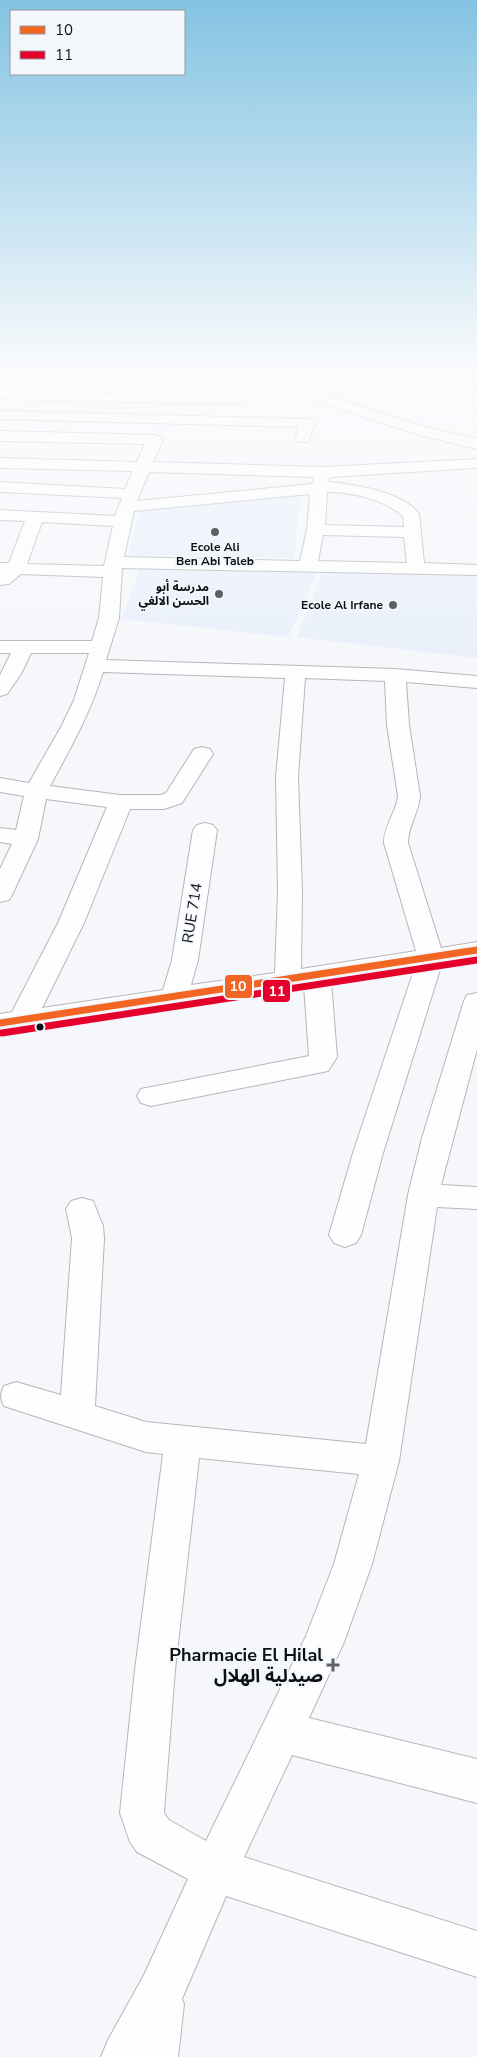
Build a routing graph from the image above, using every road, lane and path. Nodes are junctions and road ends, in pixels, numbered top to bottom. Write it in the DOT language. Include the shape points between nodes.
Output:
graph roads {
  1 [pos="144,470"];
  2 [pos="202,470"];
  3 [pos="246,470"];
  4 [pos="384,470"];
  5 [pos="290,471"];
  6 [pos="321,479"];
  7 [pos="0,487"];
  8 [pos="194,500"];
  9 [pos="127,507"];
  10 [pos="318,507"];
  11 [pos="0,515"];
  12 [pos="32,526"];
  13 [pos="316,530"];
  14 [pos="347,530"];
  15 [pos="412,532"];
  16 [pos="10,534"];
  17 [pos="113,566"];
  18 [pos="308,566"];
  19 [pos="8,569"];
  20 [pos="416,569"];
  21 [pos="477,570"];
  22 [pos="0,583"];
  23 [pos="0,647"];
  24 [pos="23,648"];
  25 [pos="96,657"];
  26 [pos="295,673"];
  27 [pos="395,675"];
  28 [pos="477,682"];
  29 [pos="0,690"];
  30 [pos="202,754"];
  31 [pos="0,785"];
  32 [pos="36,790"];
  33 [pos="121,802"];
  34 [pos="206,830"];
  35 [pos="0,835"];
  36 [pos="26,839"];
  37 [pos="0,895"];
  38 [pos="477,950"];
  39 [pos="431,958"];
  40 [pos="317,975"];
  41 [pos="288,980"];
  42 [pos="175,996"];
  43 [pos="477,1001"];
  44 [pos="11,1022"];
  45 [pos="151,1096"];
  46 [pos="423,1195"];
  47 [pos="477,1198"];
  48 [pos="82,1209"];
  49 [pos="345,1235"];
  50 [pos="16,1396"];
  51 [pos="77,1414"];
  52 [pos="183,1442"];
  53 [pos="381,1461"];
  54 [pos="281,1732"];
  55 [pos="477,1781"];
  56 [pos="215,1870"];
  57 [pos="477,1954"];
  58 [pos="161,1992"];
  59 [pos="125,2057"];
  60 [pos="154,2057"];
  1 -- 9 [label="street"];
  2 -- 8 [label="street"];
  3 -- 5 [label="street"];
  4 -- 6 [label="street"];
  5 -- 6 [label="street"];
  6 -- 8 [label="street"];
  6 -- 10 [label="street"];
  6 -- 15 [label="street" via="362,490 402,507 411,514"];
  7 -- 9 [label="street"];
  8 -- 9 [label="street"];
  9 -- 12 [label="street"];
  9 -- 17 [label="street"];
  10 -- 13 [label="street"];
  10 -- 14 [label="street" via="340,517"];
  11 -- 12 [label="street"];
  12 -- 16 [label="street"];
  12 -- 19 [label="street"];
  13 -- 14 [label="street"];
  13 -- 18 [label="street"];
  14 -- 15 [label="street"];
  15 -- 20 [label="street"];
  17 -- 18 [label="street"];
  17 -- 19 [label="street"];
  17 -- 25 [label="street" via="109,618"];
  18 -- 20 [label="street"];
  19 -- 22 [label="street"];
  20 -- 21 [label="street"];
  23 -- 24 [label="street"];
  24 -- 25 [label="street"];
  24 -- 29 [label="street"];
  25 -- 26 [label="street"];
  25 -- 32 [label="street" via="84,700 72,727"];
  26 -- 27 [label="street"];
  26 -- 41 [label="street" via="287,777"];
  27 -- 28 [label="street"];
  27 -- 39 [label="street" via="398,725 409,796 409,804 397,823 396,843"];
  30 -- 33 [label="street" via="172,801"];
  31 -- 32 [label="street"];
  32 -- 33 [label="street"];
  32 -- 36 [label="street"];
  33 -- 44 [label="street" via="71,923"];
  34 -- 42 [label="street, RUE 714" via="185,960"];
  35 -- 36 [label="street"];
  36 -- 37 [label="street"];
  38 -- 39 [label="street"];
  39 -- 40 [label="street"];
  39 -- 49 [label="street"];
  40 -- 41 [label="street"];
  40 -- 45 [label="street" via="323,1057 318,1064"];
  41 -- 42 [label="street"];
  42 -- 44 [label="street"];
  43 -- 46 [label="street"];
  46 -- 47 [label="street"];
  46 -- 53 [label="street"];
  48 -- 51 [label="street" via="88,1238"];
  50 -- 51 [label="street"];
  51 -- 52 [label="street" via="146,1437"];
  52 -- 53 [label="street"];
  52 -- 56 [label="street" via="154,1670 142,1813 153,1836"];
  53 -- 54 [label="street" via="353,1564 324,1642"];
  54 -- 55 [label="street"];
  54 -- 56 [label="street"];
  56 -- 57 [label="street"];
  56 -- 58 [label="street"];
  58 -- 59 [label="street"];
  58 -- 60 [label="street"];
}
